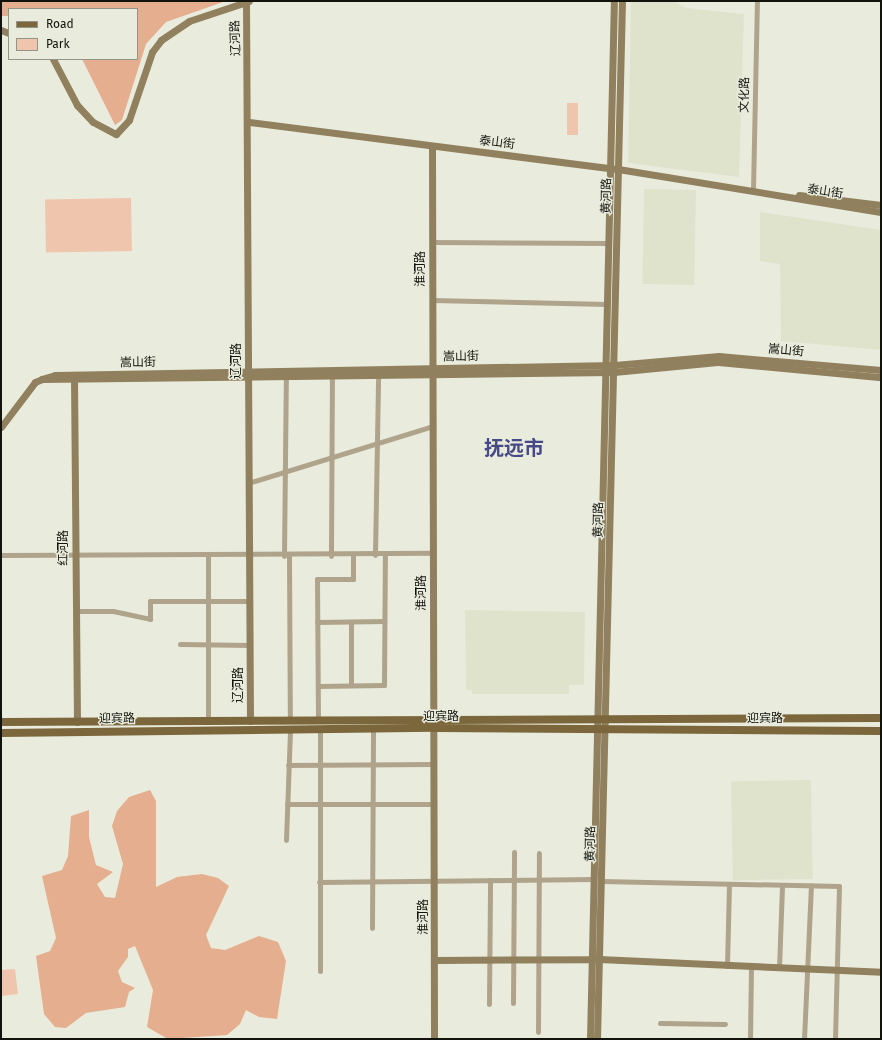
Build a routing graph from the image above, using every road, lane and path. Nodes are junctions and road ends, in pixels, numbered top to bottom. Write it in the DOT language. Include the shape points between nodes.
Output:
graph roads {
  1 [pos="614,1"];
  2 [pos="622,1"];
  3 [pos="757,1"];
  4 [pos="247,2"];
  5 [pos="54,60"];
  6 [pos="249,122"];
  7 [pos="432,146"];
  8 [pos="610,168"];
  9 [pos="618,169"];
  10 [pos="753,189"];
  11 [pos="741,191"];
  12 [pos="881,205"];
  13 [pos="881,212"];
  14 [pos="432,242"];
  15 [pos="608,243"];
  16 [pos="432,300"];
  17 [pos="607,304"];
  18 [pos="614,368"];
  19 [pos="605,369"];
  20 [pos="881,370"];
  21 [pos="432,372"];
  22 [pos="248,375"];
  23 [pos="332,376"];
  24 [pos="378,376"];
  25 [pos="74,377"];
  26 [pos="286,377"];
  27 [pos="881,377"];
  28 [pos="433,426"];
  29 [pos="1,427"];
  30 [pos="378,440"];
  31 [pos="332,455"];
  32 [pos="285,470"];
  33 [pos="248,483"];
  34 [pos="433,553"];
  35 [pos="1,555"];
  36 [pos="353,555"];
  37 [pos="375,555"];
  38 [pos="385,555"];
  39 [pos="75,556"];
  40 [pos="208,556"];
  41 [pos="249,556"];
  42 [pos="287,556"];
  43 [pos="331,556"];
  44 [pos="208,600"];
  45 [pos="250,601"];
  46 [pos="76,611"];
  47 [pos="317,622"];
  48 [pos="350,622"];
  49 [pos="384,622"];
  50 [pos="180,644"];
  51 [pos="209,644"];
  52 [pos="250,645"];
  53 [pos="351,685"];
  54 [pos="318,686"];
  55 [pos="881,718"];
  56 [pos="601,719"];
  57 [pos="208,721"];
  58 [pos="250,721"];
  59 [pos="290,721"];
  60 [pos="318,721"];
  61 [pos="1,722"];
  62 [pos="76,722"];
  63 [pos="434,725"];
  64 [pos="372,729"];
  65 [pos="601,729"];
  66 [pos="290,730"];
  67 [pos="320,730"];
  68 [pos="881,731"];
  69 [pos="1,733"];
  70 [pos="434,764"];
  71 [pos="288,765"];
  72 [pos="319,765"];
  73 [pos="373,766"];
  74 [pos="287,804"];
  75 [pos="319,804"];
  76 [pos="373,804"];
  77 [pos="434,804"];
  78 [pos="286,840"];
  79 [pos="514,852"];
  80 [pos="539,852"];
  81 [pos="490,880"];
  82 [pos="514,880"];
  83 [pos="539,880"];
  84 [pos="597,880"];
  85 [pos="434,881"];
  86 [pos="319,882"];
  87 [pos="373,882"];
  88 [pos="729,884"];
  89 [pos="782,885"];
  90 [pos="811,885"];
  91 [pos="372,928"];
  92 [pos="490,959"];
  93 [pos="513,959"];
  94 [pos="538,959"];
  95 [pos="595,959"];
  96 [pos="435,960"];
  97 [pos="728,966"];
  98 [pos="751,967"];
  99 [pos="779,968"];
  100 [pos="808,969"];
  101 [pos="836,970"];
  102 [pos="320,971"];
  103 [pos="881,972"];
  104 [pos="513,1002"];
  105 [pos="489,1004"];
  106 [pos="660,1023"];
  107 [pos="725,1024"];
  108 [pos="538,1032"];
  109 [pos="434,1039"];
  110 [pos="590,1039"];
  111 [pos="597,1039"];
  112 [pos="750,1039"];
  113 [pos="804,1039"];
  114 [pos="834,1039"];
  1 -- 8 [label="main road, 黄河路"];
  2 -- 9 [label="main road, 黄河路"];
  3 -- 10 [label="street, 文化路"];
  4 -- 5 [label="main road" via="189,20 161,40 152,52 129,120 116,134 93,122 77,105"];
  4 -- 6 [label="main road, 辽河路"];
  6 -- 7 [label="main road, 泰山街"];
  6 -- 22 [label="main road, 辽河路"];
  7 -- 8 [label="main road, 泰山街"];
  7 -- 14 [label="main road, 淮河路"];
  8 -- 9 [label="main road, 泰山街"];
  8 -- 15 [label="main road, 黄河路"];
  9 -- 11 [label="main road, 泰山街"];
  9 -- 18 [label="main road, 黄河路"];
  10 -- 11 [label="main road, 泰山街"];
  10 -- 12 [label="main road, 泰山街"];
  11 -- 13 [label="main road, 泰山街"];
  14 -- 15 [label="street"];
  14 -- 16 [label="main road, 淮河路"];
  15 -- 17 [label="main road, 黄河路"];
  16 -- 17 [label="street"];
  16 -- 21 [label="main road, 淮河路"];
  17 -- 19 [label="main road, 黄河路"];
  18 -- 19 [label="main road, 嵩山街"];
  18 -- 20 [label="main road, 嵩山街" via="719,356"];
  18 -- 27 [label="main road, 嵩山街" via="718,362"];
  18 -- 56 [label="main road, 黄河路"];
  19 -- 21 [label="main road, 嵩山街"];
  19 -- 56 [label="main road, 黄河路"];
  21 -- 22 [label="main road, 嵩山街"];
  21 -- 24 [label="main road, 嵩山街"];
  21 -- 28 [label="main road, 淮河路"];
  22 -- 25 [label="main road, 嵩山街"];
  22 -- 26 [label="main road, 嵩山街"];
  22 -- 33 [label="main road, 辽河路"];
  23 -- 24 [label="main road, 嵩山街"];
  23 -- 26 [label="main road, 嵩山街"];
  23 -- 31 [label="street"];
  24 -- 30 [label="street"];
  25 -- 29 [label="main road, 嵩山街" via="42,378 35,382"];
  25 -- 39 [label="main road, 红河路"];
  26 -- 32 [label="street"];
  28 -- 30 [label="street"];
  28 -- 34 [label="main road, 淮河路"];
  30 -- 31 [label="street"];
  30 -- 37 [label="street"];
  31 -- 32 [label="street"];
  31 -- 43 [label="street"];
  32 -- 33 [label="street"];
  32 -- 42 [label="street"];
  33 -- 41 [label="main road, 辽河路"];
  34 -- 38 [label="street"];
  34 -- 63 [label="main road, 淮河路"];
  35 -- 39 [label="street"];
  36 -- 37 [label="street"];
  36 -- 43 [label="street"];
  36 -- 47 [label="street" via="353,579 317,579"];
  37 -- 38 [label="street"];
  38 -- 49 [label="street"];
  39 -- 40 [label="street"];
  39 -- 46 [label="main road, 红河路"];
  40 -- 41 [label="street"];
  40 -- 44 [label="street"];
  41 -- 42 [label="street"];
  41 -- 45 [label="main road, 辽河路"];
  42 -- 43 [label="street"];
  42 -- 59 [label="street"];
  44 -- 45 [label="street"];
  44 -- 46 [label="street" via="150,601 150,619 113,611"];
  44 -- 51 [label="street"];
  45 -- 52 [label="main road, 辽河路"];
  46 -- 62 [label="main road, 红河路"];
  47 -- 48 [label="street"];
  47 -- 54 [label="street"];
  48 -- 49 [label="street"];
  48 -- 53 [label="street"];
  49 -- 53 [label="street" via="384,685"];
  50 -- 51 [label="street"];
  51 -- 52 [label="street"];
  51 -- 57 [label="street"];
  52 -- 58 [label="main road, 辽河路"];
  53 -- 54 [label="street"];
  54 -- 60 [label="street"];
  55 -- 56 [label="main road, 迎宾路"];
  56 -- 63 [label="main road, 迎宾路"];
  56 -- 65 [label="main road, 黄河路"];
  57 -- 58 [label="main road, 迎宾路"];
  57 -- 62 [label="main road, 迎宾路"];
  58 -- 59 [label="main road, 迎宾路"];
  59 -- 60 [label="main road, 迎宾路"];
  60 -- 63 [label="main road, 迎宾路"];
  61 -- 62 [label="main road, 迎宾路"];
  63 -- 64 [label="main road, 迎宾路"];
  63 -- 65 [label="main road, 迎宾路"];
  63 -- 70 [label="main road, 淮河路"];
  64 -- 67 [label="main road, 迎宾路"];
  64 -- 73 [label="street"];
  65 -- 68 [label="main road, 迎宾路"];
  65 -- 84 [label="main road, 黄河路"];
  66 -- 67 [label="main road, 迎宾路"];
  66 -- 69 [label="main road, 迎宾路"];
  66 -- 71 [label="street"];
  67 -- 72 [label="street"];
  70 -- 73 [label="street"];
  70 -- 77 [label="main road, 淮河路"];
  71 -- 72 [label="street"];
  71 -- 74 [label="street"];
  72 -- 73 [label="street"];
  72 -- 75 [label="street"];
  73 -- 76 [label="street"];
  74 -- 75 [label="street"];
  74 -- 78 [label="street"];
  75 -- 76 [label="street"];
  75 -- 86 [label="street"];
  76 -- 77 [label="street"];
  76 -- 87 [label="street"];
  77 -- 85 [label="main road, 淮河路"];
  79 -- 82 [label="street"];
  80 -- 83 [label="street"];
  81 -- 82 [label="street"];
  81 -- 85 [label="street"];
  81 -- 92 [label="street"];
  82 -- 83 [label="street"];
  82 -- 93 [label="street"];
  83 -- 84 [label="street"];
  83 -- 94 [label="street"];
  84 -- 88 [label="street"];
  84 -- 95 [label="main road, 黄河路"];
  85 -- 87 [label="street"];
  85 -- 96 [label="main road, 淮河路"];
  86 -- 87 [label="street"];
  86 -- 102 [label="street"];
  87 -- 91 [label="street"];
  88 -- 89 [label="street"];
  88 -- 97 [label="street"];
  89 -- 90 [label="street"];
  89 -- 99 [label="street"];
  90 -- 100 [label="street"];
  90 -- 101 [label="street" via="839,886"];
  92 -- 93 [label="main road"];
  92 -- 96 [label="main road"];
  92 -- 105 [label="street"];
  93 -- 94 [label="main road"];
  93 -- 104 [label="street"];
  94 -- 95 [label="main road"];
  94 -- 108 [label="street"];
  95 -- 97 [label="main road"];
  95 -- 110 [label="main road, 黄河路"];
  95 -- 111 [label="main road, 黄河路"];
  96 -- 109 [label="main road, 淮河路"];
  97 -- 98 [label="main road"];
  98 -- 99 [label="main road"];
  98 -- 112 [label="street"];
  99 -- 100 [label="main road"];
  100 -- 101 [label="main road"];
  100 -- 113 [label="street"];
  101 -- 103 [label="main road"];
  101 -- 114 [label="street"];
  106 -- 107 [label="street"];
}
